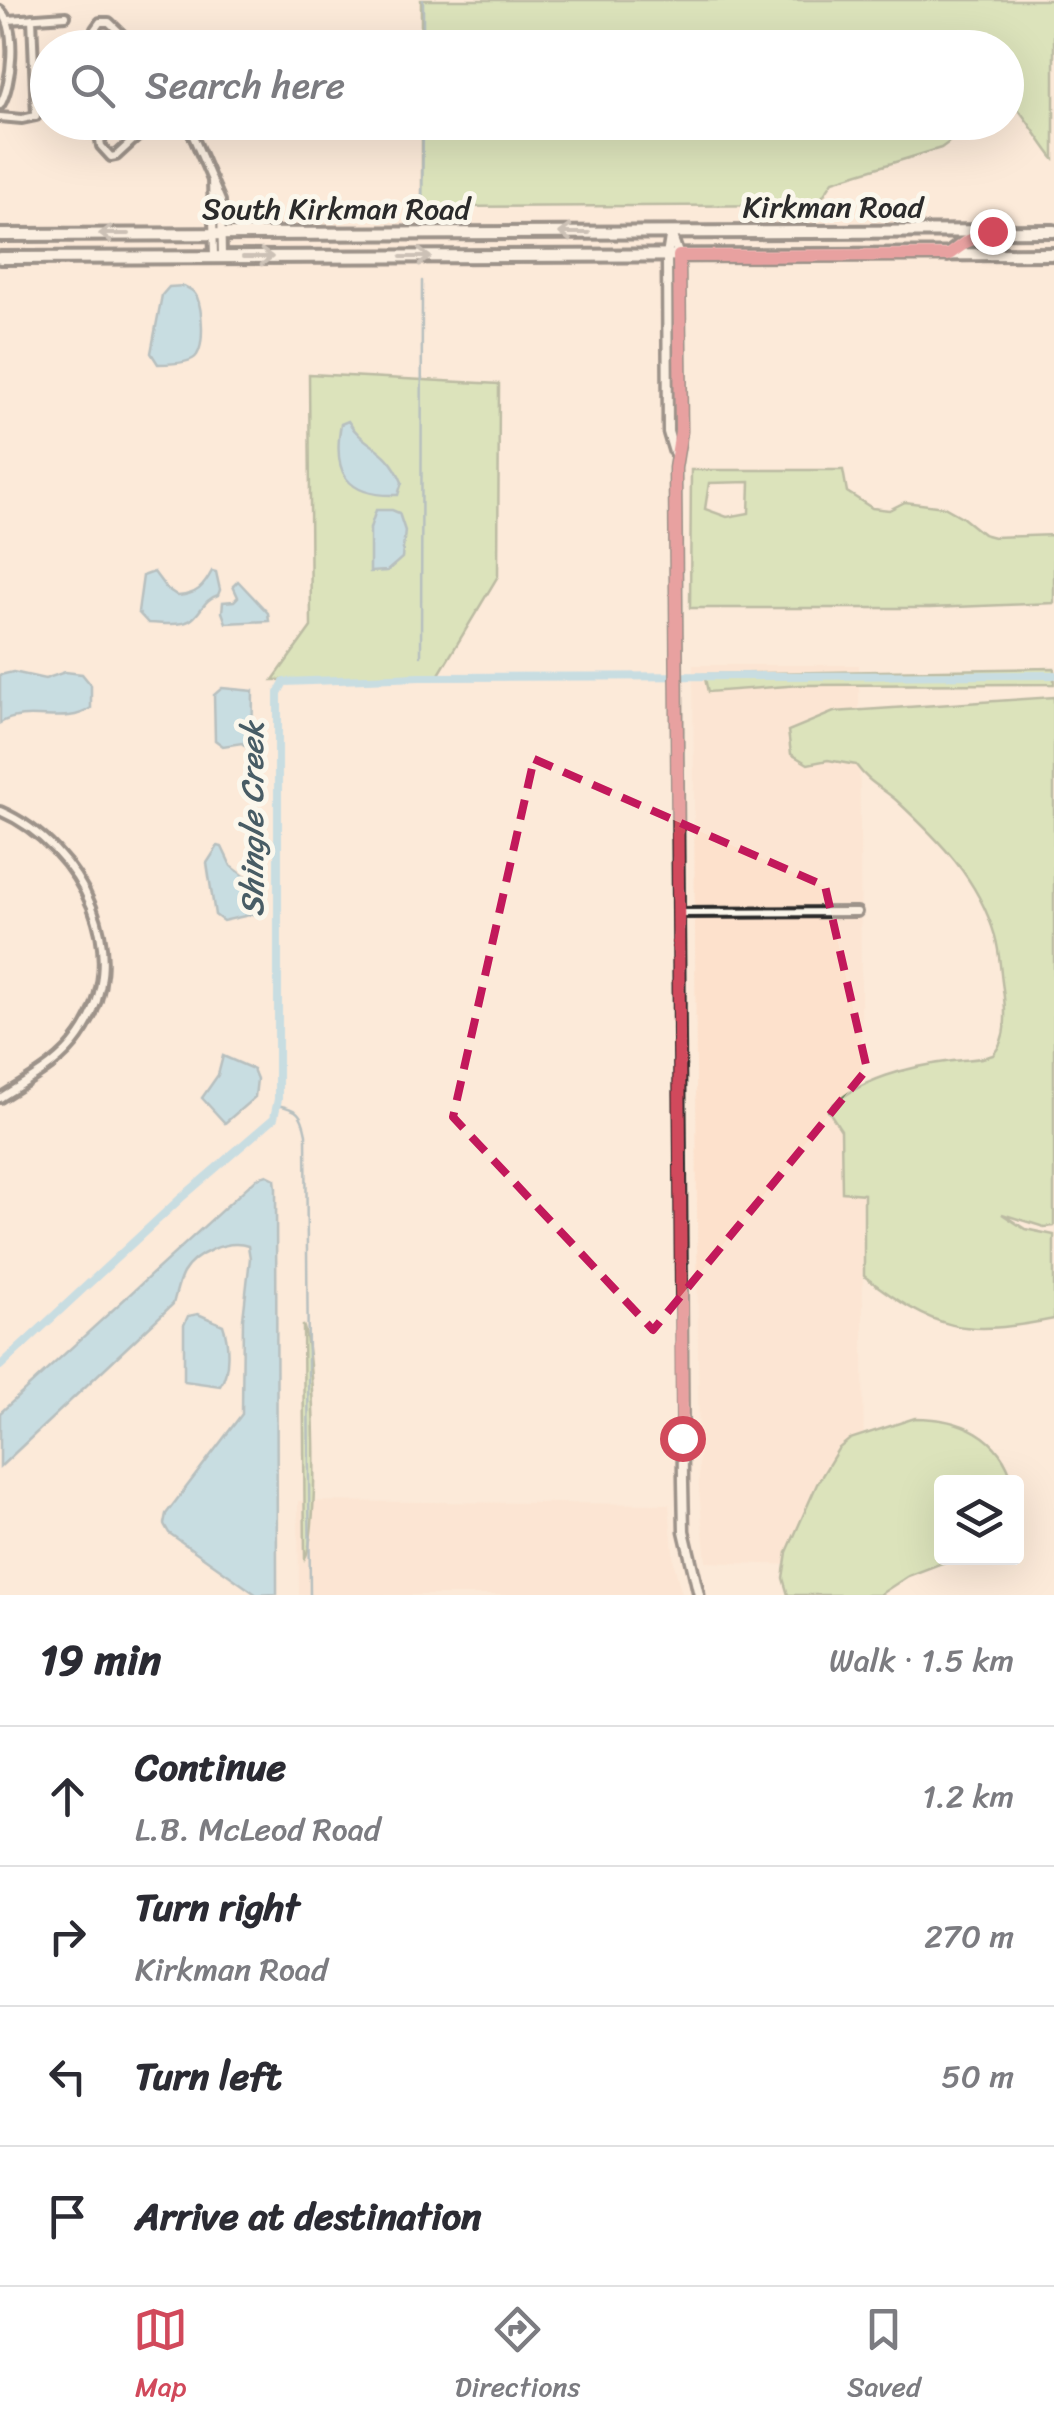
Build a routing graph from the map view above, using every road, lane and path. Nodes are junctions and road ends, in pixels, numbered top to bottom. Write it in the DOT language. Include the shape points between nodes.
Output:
graph roads {
  1 [pos="0,10"];
  2 [pos="66,16"];
  3 [pos="32,18"];
  4 [pos="8,20"];
  5 [pos="32,30"];
  6 [pos="96,30"];
  7 [pos="117,30"];
  8 [pos="0,105"];
  9 [pos="0,117"];
  10 [pos="30,117"];
  11 [pos="100,140"];
  12 [pos="134,140"];
  13 [pos="195,140"];
  14 [pos="992,231"];
  15 [pos="1054,231"];
  16 [pos="671,232"];
  17 [pos="217,234"];
  18 [pos="0,235"];
  19 [pos="1054,254"];
  20 [pos="948,255"];
  21 [pos="673,256"];
  22 [pos="218,257"];
  23 [pos="0,258"];
  24 [pos="0,811"];
  25 [pos="857,912"];
  26 [pos="679,913"];
  27 [pos="0,1098"];
  28 [pos="699,1595"];
  1 -- 4 [label="street"];
  2 -- 3 [label="street"];
  3 -- 4 [label="street"];
  3 -- 5 [label="street"];
  4 -- 8 [label="street" via="12,76"];
  6 -- 7 [label="street" via="109,22"];
  9 -- 10 [label="street"];
  11 -- 12 [label="street" via="111,156"];
  13 -- 17 [label="street" via="221,200"];
  14 -- 15 [label="main road, Kirkman Road"];
  14 -- 16 [label="main road, Kirkman Road"];
  14 -- 20 [label="main road"];
  16 -- 17 [label="main road, South Kirkman Road, one-way"];
  16 -- 21 [label="street"];
  17 -- 18 [label="main road, South Kirkman Road, one-way"];
  17 -- 22 [label="street"];
  19 -- 20 [label="main road, Kirkman Road"];
  20 -- 21 [label="main road, Kirkman Road"];
  22 -- 21 [label="main road, South Kirkman Road, one-way"];
  21 -- 26 [label="street" via="668,432 675,456"];
  22 -- 23 [label="main road, South Kirkman Road"];
  24 -- 27 [label="street" via="45,838 77,876 95,914 102,960 98,997 81,1034 54,1063"];
  25 -- 26 [label="street"];
  26 -- 28 [label="street" via="683,1504"];
}
